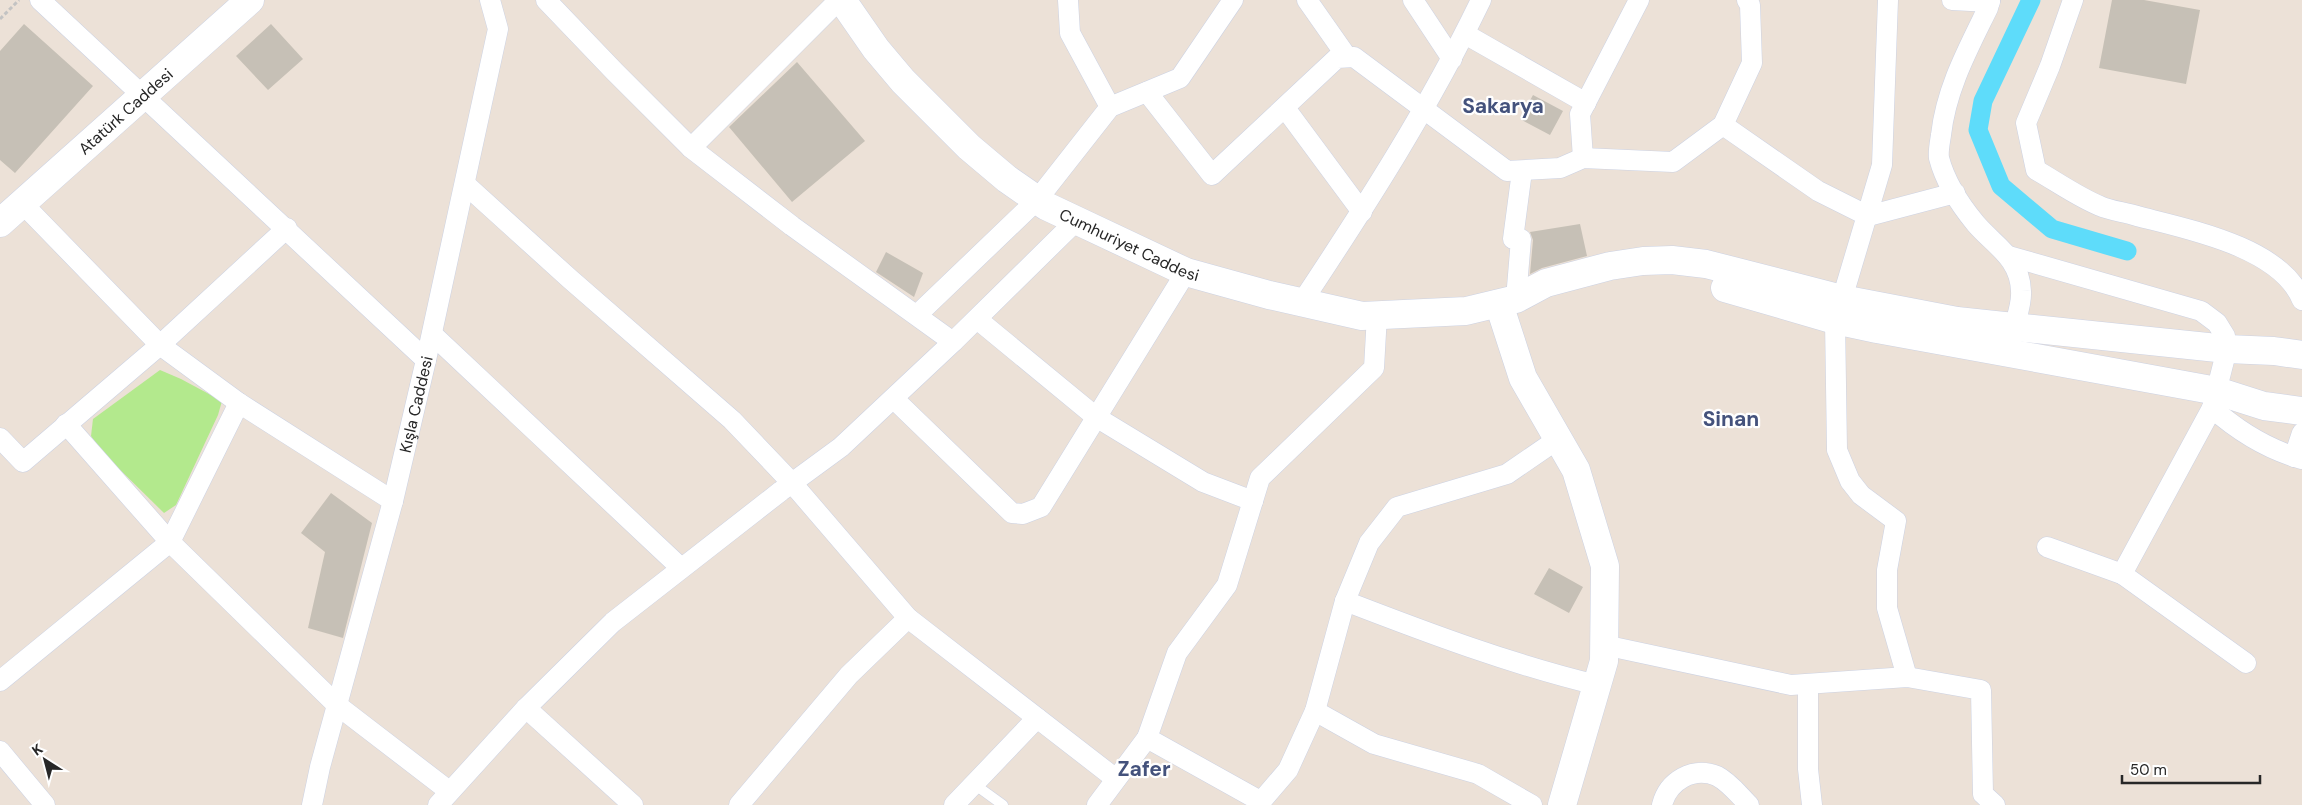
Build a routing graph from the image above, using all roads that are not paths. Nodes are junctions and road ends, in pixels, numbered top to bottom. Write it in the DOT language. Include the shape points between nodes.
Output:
graph roads {
  1 [pos="40,0"];
  2 [pos="250,0"];
  3 [pos="490,0"];
  4 [pos="546,0"];
  5 [pos="840,0"];
  6 [pos="1068,0"];
  7 [pos="1233,0"];
  8 [pos="1307,0"];
  9 [pos="1413,0"];
  10 [pos="1482,0"];
  11 [pos="1639,0"];
  12 [pos="1747,0"];
  13 [pos="1888,0"];
  14 [pos="1952,0"];
  15 [pos="2073,0"];
  16 [pos="1990,1"];
  17 [pos="1465,34"];
  18 [pos="1347,57"];
  19 [pos="1452,59"];
  20 [pos="1146,92"];
  21 [pos="143,94"];
  22 [pos="1586,103"];
  23 [pos="1110,107"];
  24 [pos="1285,108"];
  25 [pos="1424,111"];
  26 [pos="1723,125"];
  27 [pos="691,148"];
  28 [pos="1583,158"];
  29 [pos="1522,171"];
  30 [pos="465,184"];
  31 [pos="1955,193"];
  32 [pos="1037,200"];
  33 [pos="22,203"];
  34 [pos="1362,212"];
  35 [pos="1868,216"];
  36 [pos="1076,220"];
  37 [pos="0,223"];
  38 [pos="287,228"];
  39 [pos="2010,256"];
  40 [pos="1186,272"];
  41 [pos="2293,272"];
  42 [pos="2301,297"];
  43 [pos="1508,301"];
  44 [pos="1302,302"];
  45 [pos="1839,310"];
  46 [pos="917,315"];
  47 [pos="1377,315"];
  48 [pos="977,319"];
  49 [pos="2014,328"];
  50 [pos="432,334"];
  51 [pos="954,342"];
  52 [pos="160,345"];
  53 [pos="2227,349"];
  54 [pos="2302,355"];
  55 [pos="426,360"];
  56 [pos="894,398"];
  57 [pos="2214,400"];
  58 [pos="239,403"];
  59 [pos="2302,411"];
  60 [pos="1096,417"];
  61 [pos="66,424"];
  62 [pos="2302,433"];
  63 [pos="0,438"];
  64 [pos="1558,439"];
  65 [pos="2298,458"];
  66 [pos="792,483"];
  67 [pos="394,501"];
  68 [pos="1253,501"];
  69 [pos="170,542"];
  70 [pos="2047,547"];
  71 [pos="681,568"];
  72 [pos="2122,574"];
  73 [pos="1345,601"];
  74 [pos="908,618"];
  75 [pos="1604,645"];
  76 [pos="2246,663"];
  77 [pos="1907,677"];
  78 [pos="0,681"];
  79 [pos="1597,685"];
  80 [pos="1808,685"];
  81 [pos="337,705"];
  82 [pos="526,708"];
  83 [pos="1315,711"];
  84 [pos="1037,718"];
  85 [pos="1147,738"];
  86 [pos="0,751"];
  87 [pos="1116,779"];
  88 [pos="974,784"];
  89 [pos="443,798"];
  90 [pos="1259,803"];
  91 [pos="45,805"];
  92 [pos="312,805"];
  93 [pos="633,805"];
  94 [pos="739,805"];
  95 [pos="954,805"];
  96 [pos="1003,805"];
  97 [pos="1097,805"];
  98 [pos="1532,805"];
  99 [pos="1562,805"];
  100 [pos="1662,805"];
  101 [pos="1749,805"];
  102 [pos="1812,805"];
  103 [pos="1995,805"];
  1 -- 21 [label="street"];
  2 -- 21 [label="main road, Atatürk Caddesi"];
  3 -- 30 [label="street, Kışla Caddesi" via="498,29"];
  4 -- 27 [label="street"];
  5 -- 27 [label="street"];
  5 -- 32 [label="main road, Cumhuriyet Caddesi" via="876,49 934,114 1000,173"];
  6 -- 23 [label="street" via="1070,33"];
  7 -- 20 [label="street" via="1180,78"];
  8 -- 18 [label="street"];
  9 -- 19 [label="street"];
  10 -- 17 [label="street"];
  11 -- 22 [label="street"];
  12 -- 26 [label="street" via="1750,5 1752,63"];
  13 -- 35 [label="street" via="1882,165"];
  14 -- 16 [label="street"];
  15 -- 41 [label="street" via="2026,123 2036,170 2100,206 2199,232"];
  16 -- 31 [label="street" via="1944,110 1939,156"];
  17 -- 19 [label="street"];
  17 -- 22 [label="street"];
  18 -- 24 [label="street" via="1337,58"];
  18 -- 25 [label="street" via="1354,57"];
  19 -- 25 [label="street"];
  20 -- 23 [label="street"];
  20 -- 24 [label="street" via="1212,175"];
  21 -- 33 [label="main road, Atatürk Caddesi"];
  21 -- 38 [label="street"];
  22 -- 28 [label="street" via="1580,114"];
  23 -- 32 [label="street"];
  24 -- 34 [label="street"];
  25 -- 29 [label="street" via="1507,171"];
  25 -- 34 [label="street"];
  26 -- 28 [label="street" via="1673,162"];
  26 -- 35 [label="street" via="1818,191"];
  27 -- 46 [label="street" via="792,226"];
  28 -- 29 [label="street" via="1560,168"];
  29 -- 43 [label="street" via="1513,239 1520,239"];
  30 -- 50 [label="street, Kışla Caddesi"];
  30 -- 66 [label="street" via="732,420"];
  31 -- 35 [label="street"];
  31 -- 39 [label="street" via="1976,224"];
  32 -- 36 [label="main road, Cumhuriyet Caddesi"];
  32 -- 46 [label="street"];
  33 -- 37 [label="main road, Atatürk Caddesi"];
  33 -- 52 [label="street"];
  34 -- 44 [label="street"];
  35 -- 45 [label="street"];
  36 -- 40 [label="main road, Cumhuriyet Caddesi"];
  36 -- 48 [label="street"];
  38 -- 52 [label="street"];
  38 -- 55 [label="street"];
  39 -- 49 [label="street" via="2022,289"];
  39 -- 53 [label="street" via="2201,311 2218,323"];
  40 -- 44 [label="main road, Cumhuriyet Caddesi"];
  40 -- 60 [label="street"];
  41 -- 42 [label="street"];
  43 -- 45 [label="main road, Cumhuriyet Caddesi" via="1546,283 1610,266 1672,260 1706,264"];
  43 -- 47 [label="main road, Cumhuriyet Caddesi" via="1466,311"];
  43 -- 64 [label="main road" via="1523,378"];
  44 -- 47 [label="main road, Cumhuriyet Caddesi" via="1362,316"];
  45 -- 49 [label="main road"];
  45 -- 57 [label="main road" via="1920,338"];
  45 -- 77 [label="street" via="1837,450 1850,481 1861,495 1896,520 1887,570 1887,608"];
  46 -- 51 [label="street"];
  47 -- 68 [label="street" via="1374,368 1260,478"];
  48 -- 51 [label="street"];
  48 -- 60 [label="street"];
  49 -- 53 [label="main road"];
  50 -- 55 [label="street, Kışla Caddesi"];
  50 -- 71 [label="street"];
  51 -- 56 [label="street"];
  52 -- 58 [label="street"];
  52 -- 61 [label="street"];
  53 -- 54 [label="main road" via="2274,350"];
  53 -- 57 [label="street"];
  55 -- 67 [label="street, Kışla Caddesi"];
  56 -- 60 [label="street" via="1012,513 1023,514 1041,507"];
  56 -- 66 [label="street" via="841,448"];
  57 -- 59 [label="main road"];
  57 -- 65 [label="street" via="2232,426"];
  57 -- 72 [label="street"];
  58 -- 67 [label="street"];
  58 -- 69 [label="street"];
  60 -- 68 [label="street" via="1204,482"];
  61 -- 63 [label="street" via="23,462"];
  61 -- 69 [label="street"];
  62 -- 65 [label="street"];
  64 -- 73 [label="street" via="1507,474 1397,507 1369,543"];
  64 -- 75 [label="main road" via="1576,470 1605,566"];
  66 -- 71 [label="street"];
  66 -- 74 [label="street"];
  67 -- 81 [label="street, Kışla Caddesi"];
  68 -- 85 [label="street" via="1227,585 1177,653"];
  69 -- 78 [label="street"];
  69 -- 81 [label="street"];
  70 -- 72 [label="street"];
  71 -- 82 [label="street" via="613,622"];
  72 -- 76 [label="street"];
  73 -- 79 [label="street" via="1461,646"];
  73 -- 83 [label="street"];
  74 -- 84 [label="street"];
  74 -- 94 [label="street" via="849,674"];
  75 -- 79 [label="main road" via="1604,661"];
  75 -- 80 [label="street" via="1791,685"];
  77 -- 80 [label="street"];
  77 -- 103 [label="street" via="1981,690 1983,794"];
  79 -- 99 [label="main road"];
  80 -- 102 [label="street" via="1808,769"];
  81 -- 89 [label="street"];
  81 -- 92 [label="street, Kışla Caddesi"];
  82 -- 89 [label="street"];
  82 -- 93 [label="street"];
  83 -- 90 [label="street" via="1288,770"];
  83 -- 98 [label="street" via="1374,744 1478,774"];
  84 -- 87 [label="street"];
  84 -- 88 [label="street"];
  85 -- 87 [label="street"];
  85 -- 90 [label="street"];
  86 -- 91 [label="street"];
  87 -- 97 [label="street"];
  88 -- 95 [label="street"];
  88 -- 96 [label="lane"];
  100 -- 101 [label="street" via="1664,797 1678,781 1697,773 1718,777"];
}
